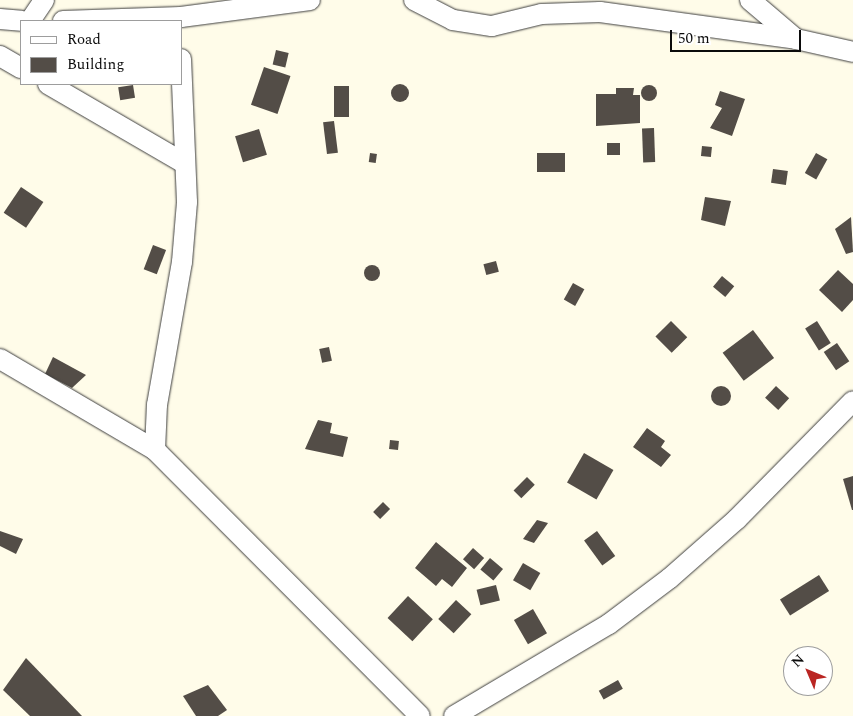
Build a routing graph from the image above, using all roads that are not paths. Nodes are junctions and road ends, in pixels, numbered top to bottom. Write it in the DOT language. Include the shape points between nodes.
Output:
graph roads {
  1 [pos="44,0"];
  2 [pos="310,0"];
  3 [pos="414,0"];
  4 [pos="750,0"];
  5 [pos="0,19"];
  6 [pos="181,19"];
  7 [pos="31,20"];
  8 [pos="122,20"];
  9 [pos="20,21"];
  10 [pos="796,38"];
  11 [pos="853,52"];
  12 [pos="0,56"];
  13 [pos="20,67"];
  14 [pos="50,85"];
  15 [pos="181,85"];
  16 [pos="182,162"];
  17 [pos="0,359"];
  18 [pos="853,401"];
  19 [pos="155,450"];
  20 [pos="420,716"];
  21 [pos="454,716"];
  1 -- 7 [label="street"];
  2 -- 6 [label="street"];
  3 -- 10 [label="street" via="453,20 492,26 542,14 600,12"];
  4 -- 10 [label="street"];
  5 -- 9 [label="street"];
  6 -- 8 [label="street"];
  10 -- 11 [label="street"];
  12 -- 13 [label="street"];
  14 -- 16 [label="street"];
  15 -- 16 [label="street"];
  16 -- 19 [label="street" via="188,202 182,262 157,405"];
  17 -- 19 [label="street"];
  18 -- 21 [label="street" via="737,519 670,578 609,624"];
  19 -- 20 [label="street"];
}
